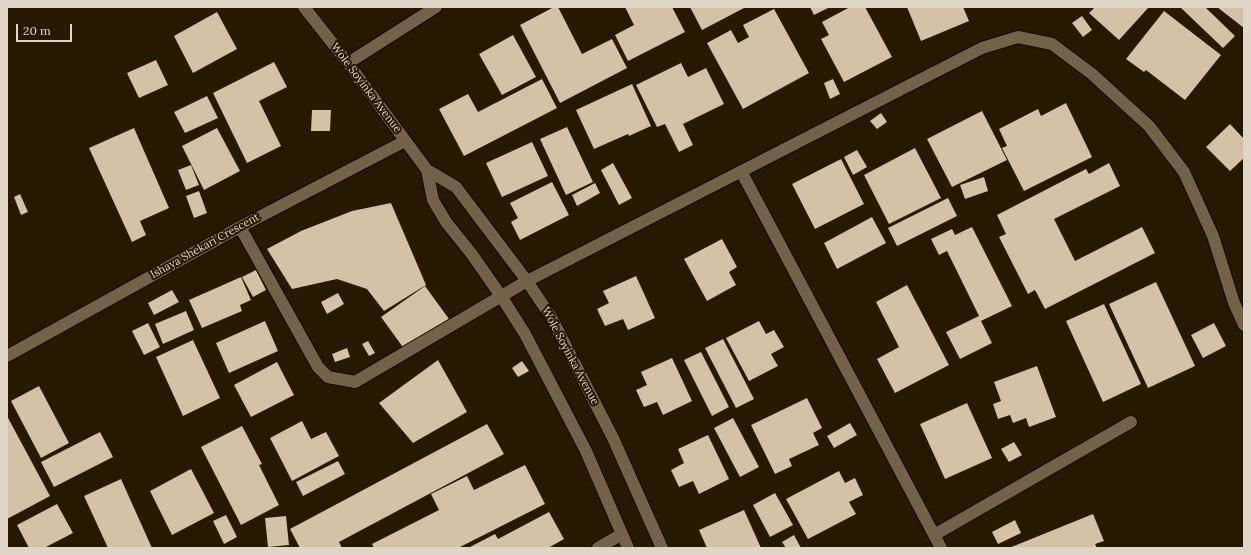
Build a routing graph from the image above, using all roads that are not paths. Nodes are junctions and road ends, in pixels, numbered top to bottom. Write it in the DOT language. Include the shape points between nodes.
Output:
graph roads {
  1 [pos="304,7"];
  2 [pos="436,7"];
  3 [pos="348,63"];
  4 [pos="405,140"];
  5 [pos="427,170"];
  6 [pos="741,171"];
  7 [pos="240,227"];
  8 [pos="527,281"];
  9 [pos="501,296"];
  10 [pos="1239,301"];
  11 [pos="1244,326"];
  12 [pos="7,356"];
  13 [pos="1131,422"];
  14 [pos="622,534"];
  15 [pos="934,535"];
  16 [pos="598,548"];
  17 [pos="628,548"];
  18 [pos="662,548"];
  19 [pos="941,548"];
  1 -- 3 [label="street, Wole Soyinka Avenue"];
  2 -- 3 [label="street"];
  3 -- 4 [label="street, Wole Soyinka Avenue"];
  4 -- 5 [label="street, Wole Soyinka Avenue"];
  4 -- 7 [label="street, Ishaya Shekari Crescent"];
  5 -- 8 [label="street, Wole Soyinka Avenue" via="456,187"];
  5 -- 9 [label="street, Wole Soyinka Avenue" via="433,200"];
  6 -- 8 [label="street"];
  6 -- 10 [label="street" via="982,48 1018,37 1052,44 1092,74 1149,126 1184,172"];
  6 -- 15 [label="street"];
  7 -- 9 [label="street" via="318,367 328,378 355,382"];
  7 -- 12 [label="street, Ishaya Shekari Crescent"];
  8 -- 9 [label="street"];
  8 -- 18 [label="street, Wole Soyinka Avenue" via="551,317 613,438"];
  9 -- 14 [label="street, Wole Soyinka Avenue" via="525,334 582,444"];
  10 -- 11 [label="street"];
  13 -- 15 [label="street"];
  14 -- 16 [label="street"];
  14 -- 17 [label="street, Wole Soyinka Avenue"];
  15 -- 19 [label="street"];
}
